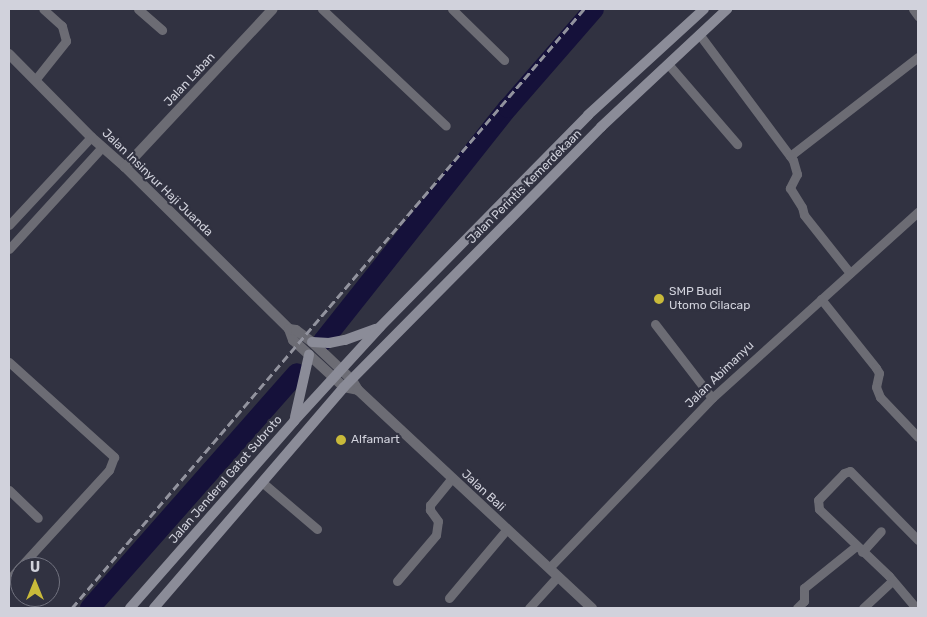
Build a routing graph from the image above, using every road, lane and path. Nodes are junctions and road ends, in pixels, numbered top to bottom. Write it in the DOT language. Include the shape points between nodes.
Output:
graph roads {
  1 [pos="43,9"];
  2 [pos="138,9"];
  3 [pos="273,9"];
  4 [pos="322,9"];
  5 [pos="452,9"];
  6 [pos="704,9"];
  7 [pos="728,9"];
  8 [pos="913,9"];
  9 [pos="918,16"];
  10 [pos="162,30"];
  11 [pos="699,34"];
  12 [pos="9,54"];
  13 [pos="918,57"];
  14 [pos="504,60"];
  15 [pos="668,64"];
  16 [pos="35,80"];
  17 [pos="588,115"];
  18 [pos="446,126"];
  19 [pos="601,127"];
  20 [pos="91,138"];
  21 [pos="737,144"];
  22 [pos="102,147"];
  23 [pos="793,154"];
  24 [pos="125,168"];
  25 [pos="918,212"];
  26 [pos="9,227"];
  27 [pos="19,238"];
  28 [pos="9,249"];
  29 [pos="850,273"];
  30 [pos="821,298"];
  31 [pos="655,324"];
  32 [pos="289,328"];
  33 [pos="380,328"];
  34 [pos="312,342"];
  35 [pos="309,355"];
  36 [pos="9,362"];
  37 [pos="337,373"];
  38 [pos="348,383"];
  39 [pos="712,398"];
  40 [pos="294,421"];
  41 [pos="918,437"];
  42 [pos="452,478"];
  43 [pos="263,483"];
  44 [pos="9,490"];
  45 [pos="38,518"];
  46 [pos="317,529"];
  47 [pos="506,530"];
  48 [pos="881,531"];
  49 [pos="918,540"];
  50 [pos="859,549"];
  51 [pos="29,557"];
  52 [pos="549,568"];
  53 [pos="558,576"];
  54 [pos="396,581"];
  55 [pos="892,581"];
  56 [pos="449,598"];
  57 [pos="130,608"];
  58 [pos="154,608"];
  59 [pos="529,608"];
  60 [pos="592,608"];
  61 [pos="797,608"];
  62 [pos="863,608"];
  63 [pos="916,608"];
  1 -- 16 [label="street" via="62,26 66,42"];
  2 -- 10 [label="street"];
  3 -- 24 [label="street, Jalan Laban"];
  4 -- 18 [label="street"];
  5 -- 14 [label="street"];
  6 -- 17 [label="main road, Jalan Perintis Kemerdekaan"];
  7 -- 11 [label="main road, Jalan Perintis Kemerdekaan"];
  8 -- 9 [label="street"];
  11 -- 15 [label="main road, Jalan Perintis Kemerdekaan"];
  11 -- 23 [label="street"];
  12 -- 16 [label="street, Jalan Insinyur Haji Juanda"];
  13 -- 23 [label="street"];
  15 -- 19 [label="main road, Jalan Perintis Kemerdekaan"];
  15 -- 21 [label="street"];
  16 -- 20 [label="street, Jalan Insinyur Haji Juanda"];
  17 -- 19 [label="main road"];
  17 -- 33 [label="main road, Jalan Perintis Kemerdekaan"];
  19 -- 38 [label="main road, Jalan Perintis Kemerdekaan"];
  20 -- 22 [label="street, Jalan Insinyur Haji Juanda"];
  20 -- 26 [label="street"];
  22 -- 24 [label="street, Jalan Insinyur Haji Juanda"];
  22 -- 27 [label="street"];
  23 -- 29 [label="street" via="797,170 790,188 804,215"];
  24 -- 32 [label="street, Jalan Insinyur Haji Juanda"];
  25 -- 29 [label="street, Jalan Abimanyu"];
  26 -- 27 [label="street"];
  27 -- 28 [label="street"];
  29 -- 30 [label="street, Jalan Abimanyu"];
  30 -- 39 [label="street, Jalan Abimanyu"];
  30 -- 41 [label="street" via="876,368 876,387 880,397"];
  31 -- 39 [label="street"];
  32 -- 34 [label="street, Jalan Insinyur Haji Juanda"];
  32 -- 35 [label="street, Jalan Insinyur Haji Juanda" via="293,340"];
  33 -- 34 [label="main road" via="345,340"];
  33 -- 37 [label="main road, Jalan Perintis Kemerdekaan"];
  34 -- 37 [label="street, Jalan Insinyur Haji Juanda"];
  35 -- 37 [label="street, Jalan Insinyur Haji Juanda"];
  35 -- 40 [label="main road"];
  36 -- 51 [label="street" via="112,454 114,461"];
  37 -- 38 [label="street, Jalan Insinyur Haji Juanda"];
  37 -- 40 [label="main road, Jalan Jenderal Gatot Subroto"];
  38 -- 42 [label="street, Jalan Bali"];
  38 -- 43 [label="main road"];
  39 -- 52 [label="street, Jalan Abimanyu"];
  40 -- 57 [label="main road, Jalan Jenderal Gatot Subroto"];
  42 -- 47 [label="street, Jalan Bali"];
  42 -- 54 [label="street" via="430,505 438,521 436,535"];
  43 -- 46 [label="street"];
  43 -- 58 [label="main road"];
  44 -- 45 [label="street"];
  47 -- 52 [label="street, Jalan Bali"];
  47 -- 56 [label="street"];
  48 -- 50 [label="street"];
  49 -- 50 [label="street" via="848,471 817,504"];
  50 -- 55 [label="street"];
  50 -- 61 [label="street" via="804,588 804,601"];
  52 -- 53 [label="street, Jalan Bali"];
  53 -- 59 [label="street"];
  53 -- 60 [label="street, Jalan Bali"];
  55 -- 62 [label="street"];
  55 -- 63 [label="street"];
}
